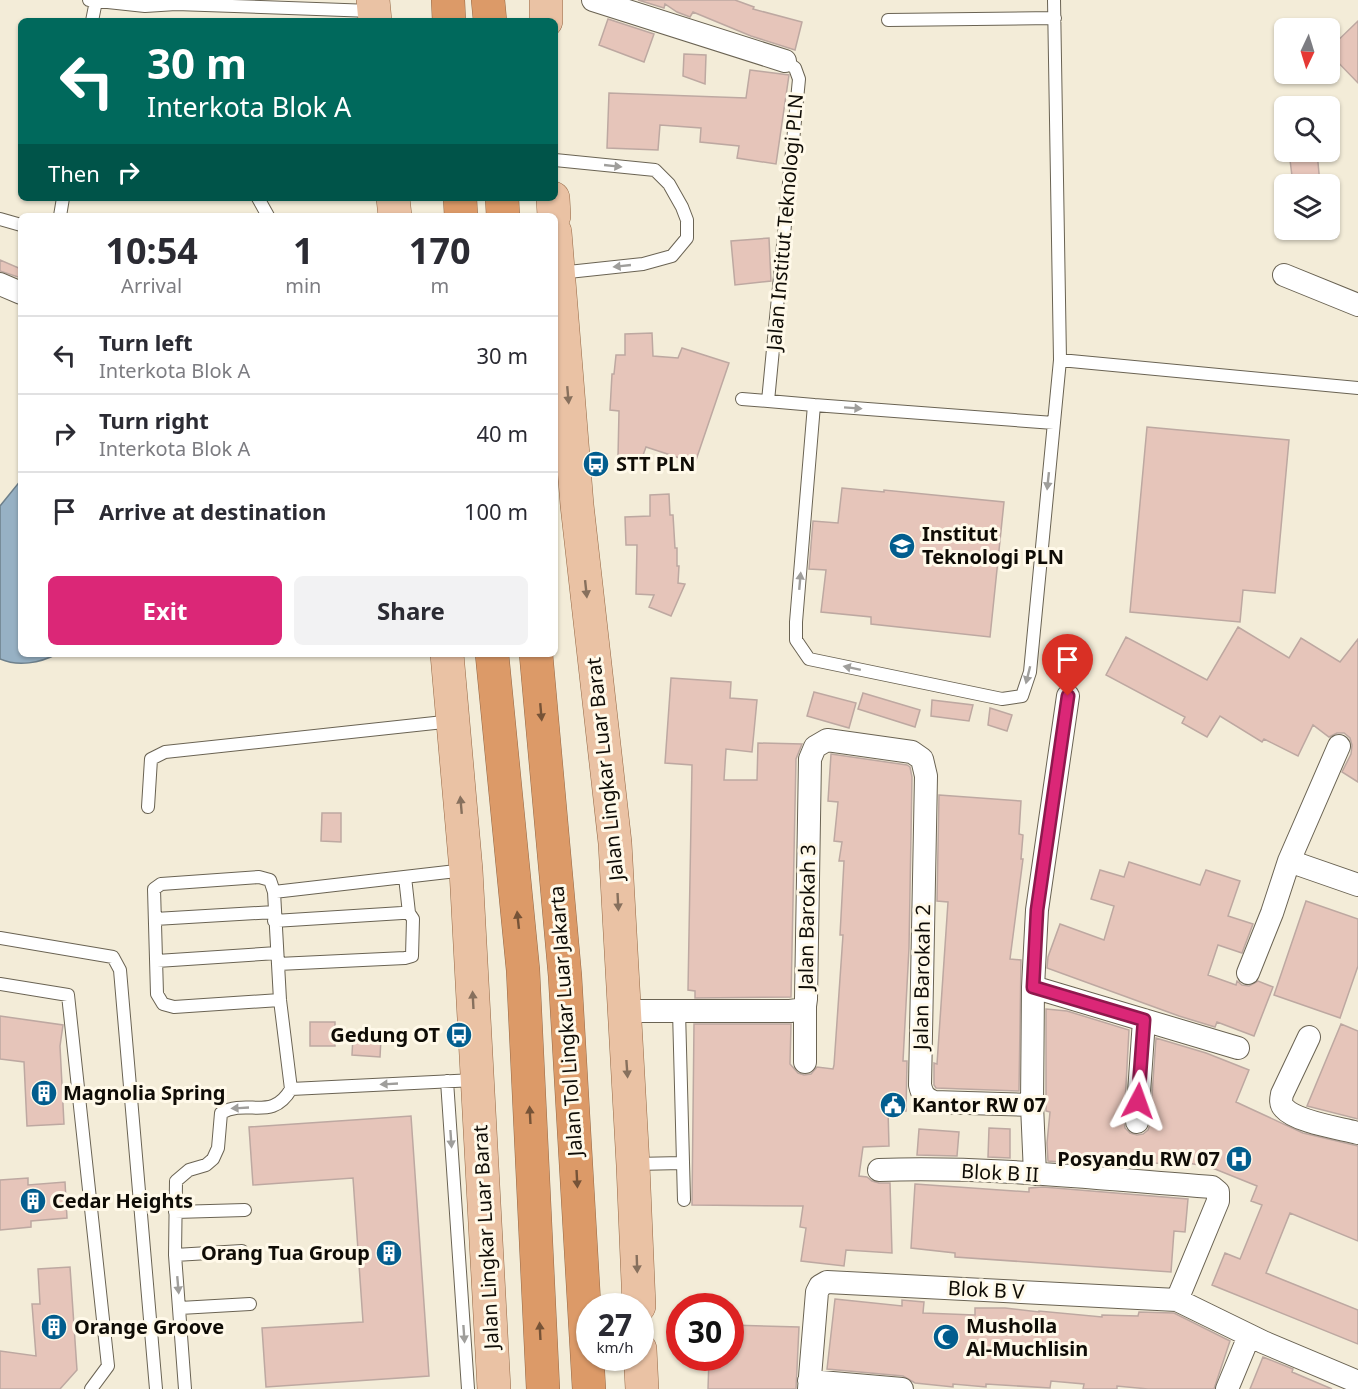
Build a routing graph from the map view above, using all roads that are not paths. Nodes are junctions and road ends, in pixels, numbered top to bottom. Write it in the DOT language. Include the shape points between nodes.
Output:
graph roads {
  1 [pos="448,0"];
  2 [pos="488,0"];
  3 [pos="546,0"];
  4 [pos="593,0"];
  5 [pos="1054,0"];
  6 [pos="92,1"];
  7 [pos="617,4"];
  8 [pos="374,11"];
  9 [pos="92,18"];
  10 [pos="449,18"];
  11 [pos="490,18"];
  12 [pos="546,18"];
  13 [pos="1055,18"];
  14 [pos="888,20"];
  15 [pos="785,61"];
  16 [pos="558,160"];
  17 [pos="0,219"];
  18 [pos="18,224"];
  19 [pos="558,273"];
  20 [pos="1284,275"];
  21 [pos="0,284"];
  22 [pos="18,292"];
  23 [pos="1358,304"];
  24 [pos="1060,360"];
  25 [pos="1358,388"];
  26 [pos="742,399"];
  27 [pos="768,401"];
  28 [pos="814,405"];
  29 [pos="1054,423"];
  30 [pos="447,657"];
  31 [pos="492,657"];
  32 [pos="536,657"];
  33 [pos="1068,696"];
  34 [pos="454,721"];
  35 [pos="1339,746"];
  36 [pos="912,752"];
  37 [pos="148,807"];
  38 [pos="1289,861"];
  39 [pos="466,870"];
  40 [pos="405,877"];
  41 [pos="1358,885"];
  42 [pos="274,891"];
  43 [pos="409,913"];
  44 [pos="275,916"];
  45 [pos="155,919"];
  46 [pos="0,938"];
  47 [pos="278,958"];
  48 [pos="157,961"];
  49 [pos="1248,973"];
  50 [pos="0,984"];
  51 [pos="1033,987"];
  52 [pos="280,1000"];
  53 [pos="805,1006"];
  54 [pos="624,1011"];
  55 [pos="679,1011"];
  56 [pos="1144,1020"];
  57 [pos="1309,1036"];
  58 [pos="1238,1048"];
  59 [pos="805,1062"];
  60 [pos="462,1080"];
  61 [pos="291,1089"];
  62 [pos="1032,1105"];
  63 [pos="1137,1122"];
  64 [pos="1358,1133"];
  65 [pos="683,1163"];
  66 [pos="633,1165"];
  67 [pos="879,1170"];
  68 [pos="1035,1174"];
  69 [pos="684,1200"];
  70 [pos="245,1210"];
  71 [pos="175,1212"];
  72 [pos="242,1251"];
  73 [pos="175,1255"];
  74 [pos="638,1293"];
  75 [pos="1177,1300"];
  76 [pos="250,1304"];
  77 [pos="180,1308"];
  78 [pos="1249,1336"];
  79 [pos="641,1371"];
  80 [pos="1358,1382"];
  81 [pos="809,1385"];
  82 [pos="91,1389"];
  83 [pos="156,1389"];
  84 [pos="185,1389"];
  85 [pos="468,1389"];
  86 [pos="494,1389"];
  87 [pos="543,1389"];
  88 [pos="589,1389"];
  89 [pos="642,1389"];
  90 [pos="902,1389"];
  91 [pos="1227,1389"];
  1 -- 10 [label="highway"];
  2 -- 11 [label="highway"];
  3 -- 12 [label="main road"];
  4 -- 7 [label="street, Jalan Institut Teknologi PLN"];
  5 -- 13 [label="lane"];
  6 -- 8 [label="lane" via="146,6"];
  6 -- 9 [label="lane"];
  7 -- 15 [label="street, Jalan Institut Teknologi PLN"];
  13 -- 14 [label="lane"];
  13 -- 24 [label="lane"];
  15 -- 27 [label="lane, Jalan Institut Teknologi PLN" via="795,68 799,79"];
  16 -- 19 [label="lane, one-way" via="655,170 669,184 687,220 687,238 672,256 643,264"];
  17 -- 18 [label="lane"];
  19 -- 54 [label="main road, Jalan Lingkar Luar Barat, one-way" via="577,505 615,843"];
  20 -- 23 [label="street"];
  21 -- 22 [label="street"];
  24 -- 25 [label="lane"];
  24 -- 29 [label="lane"];
  26 -- 27 [label="lane"];
  27 -- 28 [label="lane"];
  28 -- 29 [label="lane, one-way"];
  29 -- 28 [label="lane, one-way" via="1030,672 1022,696 1002,699 809,659 796,640"];
  30 -- 34 [label="main road, Jalan Lingkar Luar Barat"];
  87 -- 31 [label="highway, Jalan Tol Lingkar Luar Jakarta, one-way" via="523,970"];
  32 -- 88 [label="highway, Jalan Tol Lingkar Luar Jakarta, one-way" via="565,976"];
  33 -- 51 [label="street" via="1037,910"];
  34 -- 37 [label="lane" via="165,752 151,759"];
  39 -- 34 [label="main road, Jalan Lingkar Luar Barat, one-way"];
  35 -- 38 [label="street"];
  36 -- 53 [label="street, Jalan Barokah 3" via="827,740 815,747 810,759"];
  36 -- 62 [label="street, Jalan Barokah 2" via="922,759 926,776 922,1093 934,1102"];
  38 -- 41 [label="street"];
  38 -- 49 [label="street"];
  39 -- 40 [label="lane"];
  60 -- 39 [label="main road, Jalan Lingkar Luar Barat, one-way"];
  40 -- 42 [label="lane"];
  40 -- 43 [label="lane"];
  42 -- 44 [label="lane"];
  42 -- 45 [label="lane" via="270,880 259,877 161,884 154,889"];
  43 -- 44 [label="lane"];
  43 -- 47 [label="lane" via="413,919 412,956"];
  44 -- 45 [label="lane"];
  44 -- 47 [label="lane"];
  45 -- 48 [label="lane"];
  46 -- 83 [label="lane" via="113,957 120,970"];
  47 -- 48 [label="lane"];
  47 -- 52 [label="lane"];
  48 -- 52 [label="lane" via="158,994 163,1004 174,1007"];
  50 -- 82 [label="lane" via="68,995 108,1366"];
  51 -- 56 [label="street"];
  51 -- 62 [label="street"];
  52 -- 61 [label="lane"];
  53 -- 55 [label="street, Jalan Barokah 3" via="790,1011"];
  53 -- 59 [label="street"];
  54 -- 55 [label="street, Jalan Barokah 3"];
  54 -- 66 [label="main road, Jalan Lingkar Luar Barat, one-way"];
  55 -- 65 [label="lane"];
  56 -- 58 [label="street"];
  56 -- 63 [label="street"];
  57 -- 64 [label="street" via="1282,1094 1283,1107 1296,1117"];
  60 -- 61 [label="lane, one-way"];
  60 -- 85 [label="lane, one-way"];
  60 -- 86 [label="main road, Jalan Lingkar Luar Barat"];
  61 -- 71 [label="lane, one-way" via="277,1106 230,1108 221,1113 218,1148 213,1159 176,1180"];
  62 -- 68 [label="street"];
  65 -- 66 [label="lane"];
  65 -- 69 [label="lane"];
  66 -- 74 [label="main road, Jalan Lingkar Luar Barat, one-way"];
  67 -- 68 [label="street, Blok B II"];
  68 -- 75 [label="street, Blok B II" via="1212,1187 1218,1192 1218,1201"];
  70 -- 71 [label="lane"];
  71 -- 73 [label="lane"];
  72 -- 73 [label="lane"];
  73 -- 77 [label="lane, one-way"];
  75 -- 78 [label="street, Blok B V"];
  75 -- 81 [label="street, Blok B V" via="827,1282 817,1292"];
  76 -- 77 [label="lane"];
  77 -- 84 [label="lane"];
  78 -- 80 [label="street, Blok B V"];
  78 -- 91 [label="street"];
  79 -- 89 [label="main road"];
  81 -- 90 [label="street"];
}
